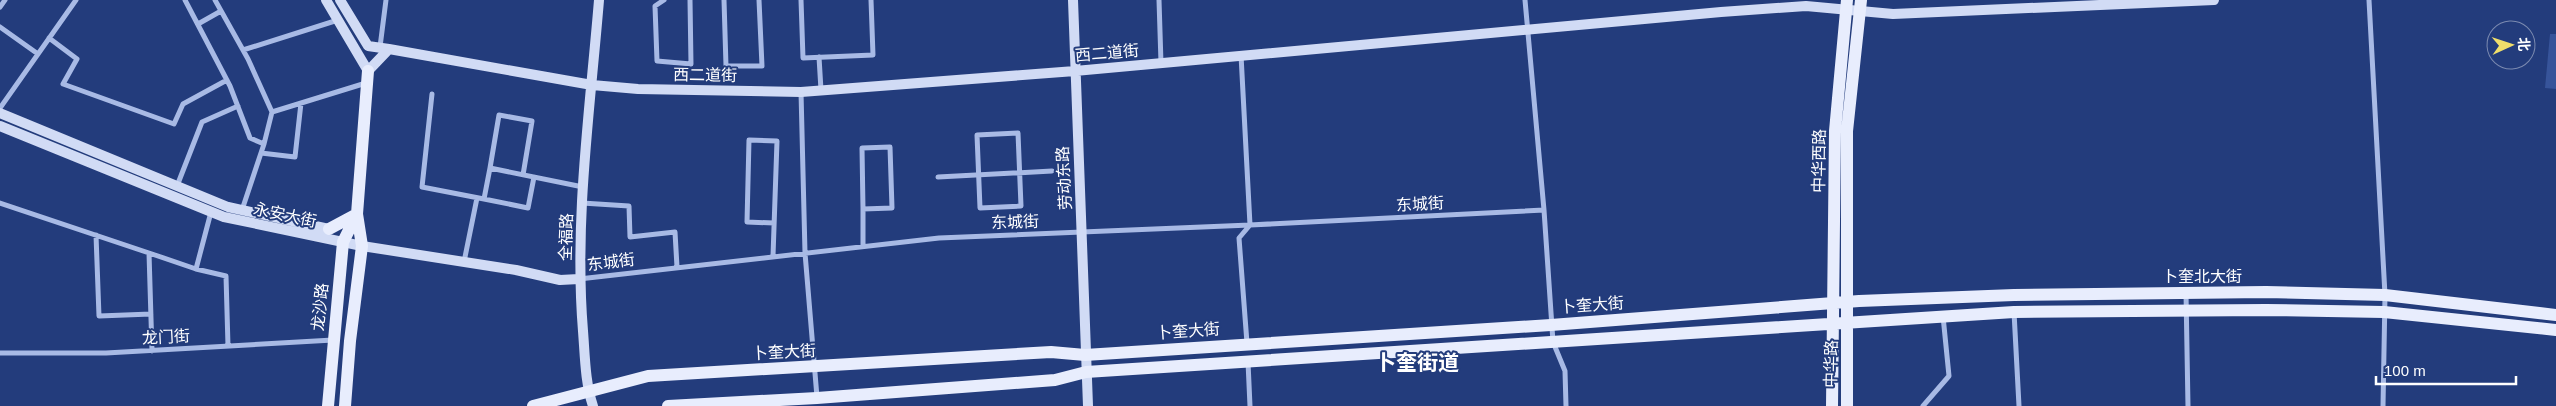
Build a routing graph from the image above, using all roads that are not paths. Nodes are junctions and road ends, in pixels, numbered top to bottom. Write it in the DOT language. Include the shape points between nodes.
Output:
graph roads {
  1 [pos="5,0"];
  2 [pos="76,0"];
  3 [pos="185,0"];
  4 [pos="215,0"];
  5 [pos="326,0"];
  6 [pos="340,0"];
  7 [pos="386,0"];
  8 [pos="599,0"];
  9 [pos="664,0"];
  10 [pos="690,0"];
  11 [pos="724,0"];
  12 [pos="759,0"];
  13 [pos="801,0"];
  14 [pos="871,0"];
  15 [pos="1072,0"];
  16 [pos="1159,0"];
  17 [pos="1525,0"];
  18 [pos="2214,0"];
  19 [pos="2369,0"];
  20 [pos="1853,5"];
  21 [pos="0,7"];
  22 [pos="221,10"];
  23 [pos="338,20"];
  24 [pos="198,24"];
  25 [pos="0,27"];
  26 [pos="1527,29"];
  27 [pos="49,38"];
  28 [pos="384,48"];
  29 [pos="243,50"];
  30 [pos="38,54"];
  31 [pos="1241,55"];
  32 [pos="819,57"];
  33 [pos="1161,63"];
  34 [pos="1075,71"];
  35 [pos="368,76"];
  36 [pos="227,80"];
  37 [pos="592,85"];
  38 [pos="820,90"];
  39 [pos="801,92"];
  40 [pos="432,94"];
  41 [pos="301,103"];
  42 [pos="238,106"];
  43 [pos="0,108"];
  44 [pos="272,112"];
  45 [pos="0,113"];
  46 [pos="0,126"];
  47 [pos="264,144"];
  48 [pos="261,153"];
  49 [pos="490,168"];
  50 [pos="1052,171"];
  51 [pos="1020,173"];
  52 [pos="523,175"];
  53 [pos="978,175"];
  54 [pos="534,177"];
  55 [pos="938,177"];
  56 [pos="177,186"];
  57 [pos="584,187"];
  58 [pos="477,198"];
  59 [pos="484,200"];
  60 [pos="0,203"];
  61 [pos="582,203"];
  62 [pos="863,209"];
  63 [pos="242,210"];
  64 [pos="1544,210"];
  65 [pos="211,212"];
  66 [pos="357,214"];
  67 [pos="774,223"];
  68 [pos="1250,225"];
  69 [pos="329,229"];
  70 [pos="1082,232"];
  71 [pos="96,235"];
  72 [pos="343,242"];
  73 [pos="362,246"];
  74 [pos="863,246"];
  75 [pos="805,252"];
  76 [pos="149,253"];
  77 [pos="773,256"];
  78 [pos="464,262"];
  79 [pos="677,267"];
  80 [pos="196,269"];
  81 [pos="579,279"];
  82 [pos="2186,292"];
  83 [pos="2385,295"];
  84 [pos="1834,304"];
  85 [pos="1848,304"];
  86 [pos="2186,310"];
  87 [pos="2014,312"];
  88 [pos="2384,312"];
  89 [pos="151,314"];
  90 [pos="2556,315"];
  91 [pos="1943,316"];
  92 [pos="1848,322"];
  93 [pos="1834,323"];
  94 [pos="1552,325"];
  95 [pos="2556,330"];
  96 [pos="333,340"];
  97 [pos="1552,342"];
  98 [pos="1247,344"];
  99 [pos="228,346"];
  100 [pos="152,351"];
  101 [pos="0,353"];
  102 [pos="1085,355"];
  103 [pos="1248,361"];
  104 [pos="814,367"];
  105 [pos="1086,372"];
  106 [pos="588,392"];
  107 [pos="818,398"];
  108 [pos="836,401"];
  109 [pos="714,405"];
  110 [pos="328,406"];
  111 [pos="345,406"];
  112 [pos="533,406"];
  113 [pos="592,406"];
  114 [pos="668,406"];
  115 [pos="1088,406"];
  116 [pos="1250,406"];
  117 [pos="1566,406"];
  118 [pos="1832,406"];
  119 [pos="1847,406"];
  120 [pos="1923,406"];
  121 [pos="2019,406"];
  122 [pos="2188,406"];
  123 [pos="2383,406"];
  1 -- 21 [label="street"];
  2 -- 27 [label="street"];
  3 -- 24 [label="street"];
  4 -- 22 [label="street"];
  5 -- 23 [label="main road"];
  6 -- 28 [label="main road" via="368,46"];
  7 -- 28 [label="street"];
  8 -- 37 [label="main road, 全福路"];
  9 -- 10 [label="street" via="655,6 657,60 691,64"];
  11 -- 12 [label="street" via="726,66 762,66"];
  13 -- 32 [label="street" via="803,58"];
  14 -- 32 [label="street" via="873,55"];
  15 -- 34 [label="main road, 劳动东路"];
  16 -- 33 [label="street"];
  17 -- 26 [label="street"];
  18 -- 20 [label="main road, 西二道街" via="1893,14"];
  19 -- 83 [label="street"];
  20 -- 26 [label="main road, 西二道街"];
  20 -- 84 [label="main road, 中华西路" via="1835,131"];
  20 -- 85 [label="main road, 中华西路" via="1846,131"];
  22 -- 24 [label="street"];
  22 -- 29 [label="street"];
  23 -- 29 [label="street"];
  23 -- 35 [label="main road"];
  24 -- 36 [label="street"];
  25 -- 30 [label="street"];
  26 -- 31 [label="main road, 西二道街"];
  26 -- 64 [label="street"];
  27 -- 30 [label="street"];
  27 -- 36 [label="street" via="77,59 63,84 174,124 183,104"];
  28 -- 35 [label="main road"];
  28 -- 37 [label="main road, 西二道街"];
  29 -- 44 [label="street"];
  30 -- 43 [label="street"];
  31 -- 33 [label="main road, 西二道街"];
  31 -- 68 [label="street"];
  32 -- 38 [label="street"];
  33 -- 34 [label="main road, 西二道街"];
  34 -- 38 [label="main road, 西二道街"];
  34 -- 70 [label="main road, 劳动东路"];
  35 -- 41 [label="street"];
  35 -- 66 [label="main road, 龙沙路"];
  36 -- 42 [label="street"];
  37 -- 39 [label="main road, 西二道街"];
  37 -- 57 [label="main road, 全福路"];
  38 -- 39 [label="main road, 西二道街"];
  39 -- 75 [label="street"];
  40 -- 58 [label="street" via="422,187"];
  41 -- 44 [label="street"];
  41 -- 48 [label="street" via="295,157"];
  42 -- 47 [label="street" via="250,138"];
  42 -- 56 [label="street" via="202,122"];
  44 -- 47 [label="street"];
  45 -- 56 [label="main road, 永安大街"];
  46 -- 65 [label="main road, 永安大街"];
  47 -- 48 [label="street"];
  48 -- 63 [label="street"];
  49 -- 52 [label="street"];
  49 -- 52 [label="street" via="499,115 532,121"];
  49 -- 59 [label="street"];
  50 -- 51 [label="street"];
  51 -- 53 [label="street"];
  51 -- 53 [label="street" via="1021,206 980,208"];
  51 -- 53 [label="street" via="1018,133 977,135"];
  52 -- 54 [label="street"];
  53 -- 55 [label="street"];
  54 -- 57 [label="street"];
  54 -- 59 [label="street" via="528,208"];
  56 -- 63 [label="main road, 永安大街"];
  57 -- 61 [label="main road, 全福路"];
  58 -- 59 [label="street"];
  58 -- 78 [label="street"];
  60 -- 71 [label="street"];
  61 -- 79 [label="street" via="628,206 630,237 675,232"];
  61 -- 81 [label="main road, 全福路"];
  62 -- 62 [label="street" via="862,148 890,147 892,208"];
  62 -- 74 [label="street"];
  63 -- 69 [label="main road, 永安大街"];
  64 -- 68 [label="street, 东城街"];
  64 -- 94 [label="street"];
  65 -- 72 [label="main road, 永安大街"];
  65 -- 80 [label="street"];
  66 -- 69 [label="main road"];
  66 -- 72 [label="main road, 龙沙路"];
  66 -- 73 [label="main road, 龙沙路"];
  67 -- 67 [label="street" via="777,141 749,140 746,222"];
  67 -- 77 [label="street"];
  68 -- 70 [label="street, 东城街"];
  68 -- 98 [label="street" via="1239,238"];
  70 -- 74 [label="street, 东城街" via="939,238"];
  70 -- 102 [label="main road, 劳动东路" via="1087,331"];
  71 -- 76 [label="street"];
  71 -- 89 [label="street" via="99,316"];
  72 -- 73 [label="main road, 永安大街"];
  72 -- 96 [label="main road, 龙沙路"];
  73 -- 78 [label="main road, 永安大街"];
  73 -- 111 [label="main road, 龙沙路"];
  74 -- 75 [label="street, 东城街"];
  75 -- 77 [label="street, 东城街"];
  75 -- 104 [label="street"];
  76 -- 80 [label="street"];
  76 -- 89 [label="street"];
  77 -- 79 [label="street, 东城街"];
  78 -- 81 [label="main road, 永安大街" via="560,280"];
  79 -- 81 [label="street, 东城街"];
  80 -- 99 [label="street" via="226,276"];
  81 -- 106 [label="main road, 全福路"];
  82 -- 83 [label="main road, 卜奎北大街"];
  82 -- 85 [label="main road, 卜奎北大街" via="2014,295"];
  82 -- 86 [label="street"];
  83 -- 88 [label="street"];
  83 -- 90 [label="main road, 卜奎北大街"];
  84 -- 85 [label="main road, 卜奎大街"];
  84 -- 93 [label="main road, 中华西路"];
  84 -- 94 [label="main road, 卜奎大街"];
  85 -- 92 [label="main road, 中华西路"];
  86 -- 87 [label="main road, 卜奎北大街"];
  86 -- 88 [label="main road, 卜奎北大街"];
  86 -- 122 [label="street"];
  87 -- 91 [label="main road, 卜奎北大街"];
  87 -- 121 [label="street"];
  88 -- 95 [label="main road, 卜奎北大街"];
  88 -- 123 [label="street"];
  89 -- 100 [label="street"];
  91 -- 92 [label="main road, 卜奎北大街"];
  91 -- 120 [label="street" via="1949,376"];
  92 -- 93 [label="main road, 卜奎大街"];
  92 -- 119 [label="main road, 中华路"];
  93 -- 97 [label="main road, 卜奎大街"];
  93 -- 118 [label="main road, 中华路"];
  94 -- 97 [label="street"];
  94 -- 98 [label="main road, 卜奎大街"];
  96 -- 99 [label="street, 龙门街"];
  96 -- 110 [label="main road, 龙沙路"];
  97 -- 103 [label="main road, 卜奎大街"];
  97 -- 117 [label="street" via="1565,371"];
  98 -- 102 [label="main road, 卜奎大街"];
  99 -- 100 [label="street, 龙门街"];
  100 -- 101 [label="street, 龙门街"];
  102 -- 104 [label="main road, 卜奎大街" via="1051,352"];
  102 -- 105 [label="main road, 劳动东路"];
  103 -- 105 [label="main road, 卜奎大街"];
  103 -- 116 [label="street"];
  104 -- 106 [label="main road, 卜奎大街" via="648,376"];
  104 -- 107 [label="street"];
  105 -- 108 [label="main road, 卜奎大街" via="1055,380"];
  105 -- 115 [label="main road, 劳动东路"];
  106 -- 112 [label="main road, 卜奎大街"];
  106 -- 113 [label="main road, 全福路"];
  107 -- 108 [label="main road, 卜奎大街"];
  107 -- 109 [label="main road, 卜奎大街"];
  109 -- 114 [label="main road, 卜奎大街"];
}
